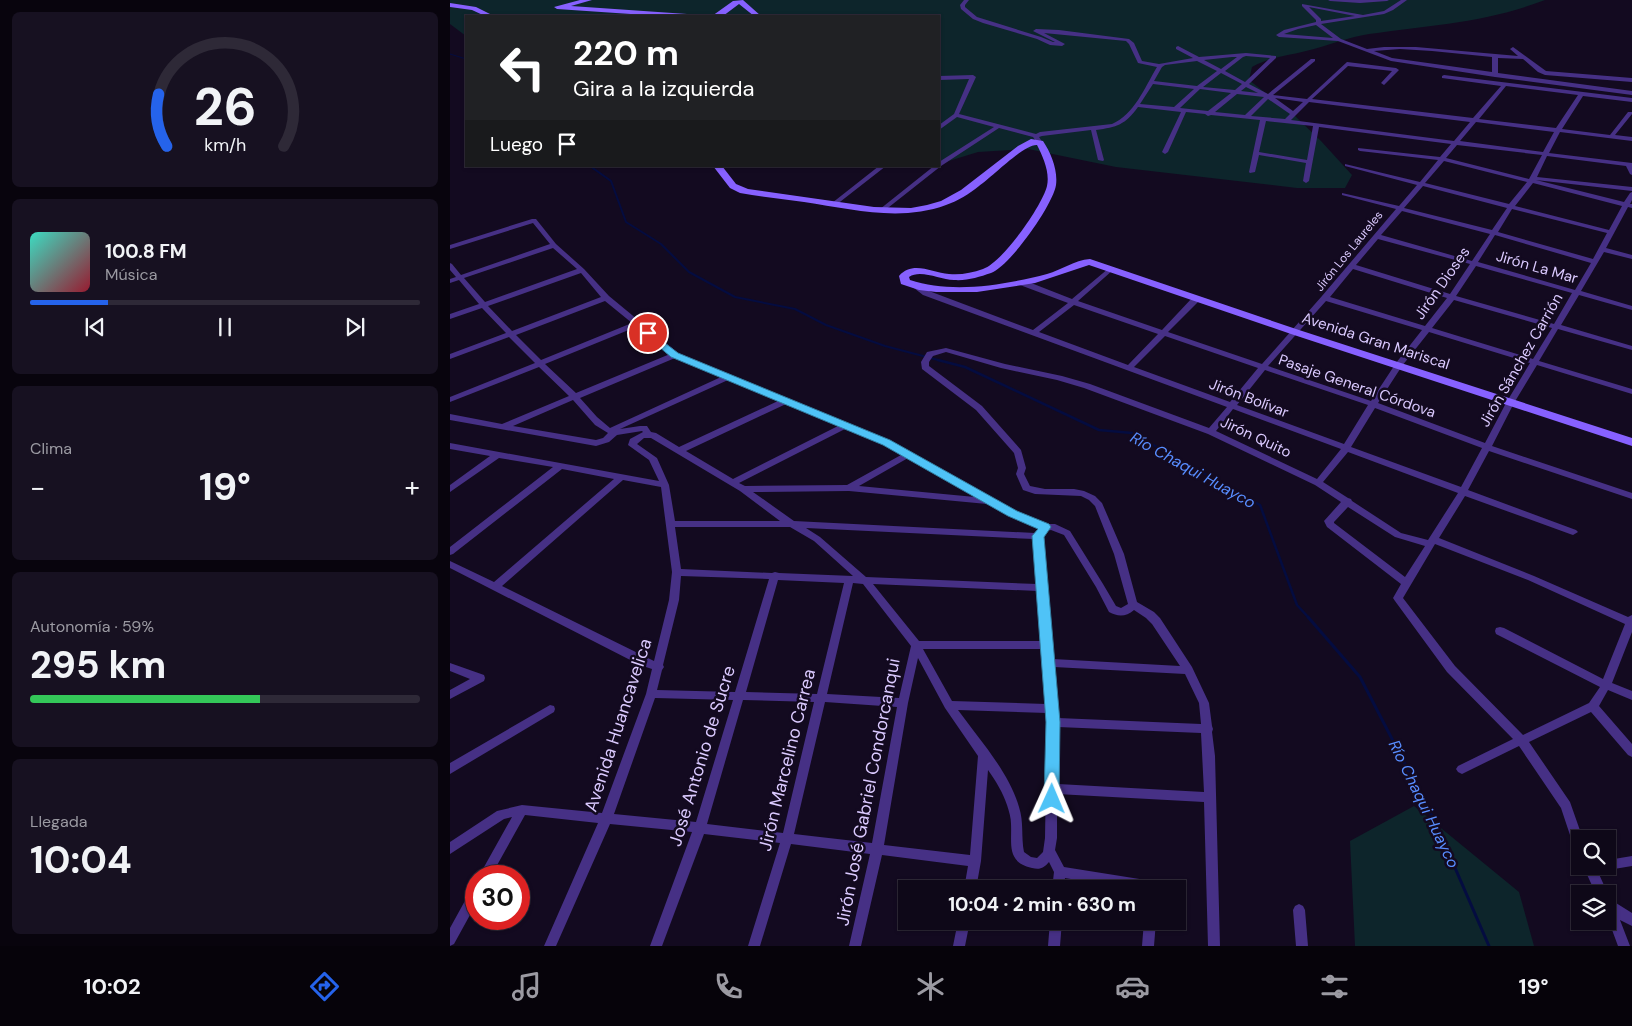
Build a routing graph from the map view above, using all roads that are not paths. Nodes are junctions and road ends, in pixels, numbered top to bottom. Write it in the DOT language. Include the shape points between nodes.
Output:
graph roads {
  1 [pos="589,0"];
  2 [pos="967,0"];
  3 [pos="1330,0"];
  4 [pos="1387,0"];
  5 [pos="1405,0"];
  6 [pos="450,5"];
  7 [pos="488,15"];
  8 [pos="673,15"];
  9 [pos="718,15"];
  10 [pos="758,15"];
  11 [pos="1362,16"];
  12 [pos="1319,22"];
  13 [pos="1339,40"];
  14 [pos="1178,48"];
  15 [pos="1426,49"];
  16 [pos="1513,49"];
  17 [pos="1368,50"];
  18 [pos="1241,56"];
  19 [pos="1495,56"];
  20 [pos="1525,58"];
  21 [pos="1198,59"];
  22 [pos="1312,60"];
  23 [pos="1425,65"];
  24 [pos="1160,66"];
  25 [pos="1220,71"];
  26 [pos="1495,75"];
  27 [pos="1444,77"];
  28 [pos="940,78"];
  29 [pos="1632,80"];
  30 [pos="1151,82"];
  31 [pos="1384,83"];
  32 [pos="1245,84"];
  33 [pos="1505,84"];
  34 [pos="1199,87"];
  35 [pos="1236,92"];
  36 [pos="1632,93"];
  37 [pos="1581,94"];
  38 [pos="1268,96"];
  39 [pos="1309,100"];
  40 [pos="1632,100"];
  41 [pos="1136,105"];
  42 [pos="1174,110"];
  43 [pos="1184,111"];
  44 [pos="1630,113"];
  45 [pos="1208,114"];
  46 [pos="1294,114"];
  47 [pos="956,115"];
  48 [pos="1246,117"];
  49 [pos="1263,119"];
  50 [pos="1475,120"];
  51 [pos="1286,121"];
  52 [pos="1316,125"];
  53 [pos="940,127"];
  54 [pos="997,127"];
  55 [pos="1093,128"];
  56 [pos="1558,130"];
  57 [pos="1611,137"];
  58 [pos="1038,139"];
  59 [pos="1632,139"];
  60 [pos="1456,142"];
  61 [pos="1360,149"];
  62 [pos="1165,152"];
  63 [pos="1256,153"];
  64 [pos="1546,154"];
  65 [pos="1443,159"];
  66 [pos="1101,160"];
  67 [pos="1310,162"];
  68 [pos="1630,164"];
  69 [pos="940,165"];
  70 [pos="1347,165"];
  71 [pos="718,167"];
  72 [pos="881,167"];
  73 [pos="937,167"];
  74 [pos="1252,172"];
  75 [pos="1632,173"];
  76 [pos="1306,180"];
  77 [pos="1531,180"];
  78 [pos="1421,184"];
  79 [pos="1632,189"];
  80 [pos="1344,194"];
  81 [pos="1632,194"];
  82 [pos="834,204"];
  83 [pos="1511,206"];
  84 [pos="1630,206"];
  85 [pos="1399,208"];
  86 [pos="882,210"];
  87 [pos="1611,232"];
  88 [pos="1494,233"];
  89 [pos="1376,236"];
  90 [pos="554,245"];
  91 [pos="450,247"];
  92 [pos="1602,249"];
  93 [pos="1632,257"];
  94 [pos="1595,262"];
  95 [pos="1473,264"];
  96 [pos="450,265"];
  97 [pos="1352,266"];
  98 [pos="1111,269"];
  99 [pos="582,270"];
  100 [pos="459,277"];
  101 [pos="450,281"];
  102 [pos="1024,283"];
  103 [pos="917,286"];
  104 [pos="1576,292"];
  105 [pos="1452,297"];
  106 [pos="606,298"];
  107 [pos="1325,298"];
  108 [pos="1196,299"];
  109 [pos="1073,302"];
  110 [pos="484,305"];
  111 [pos="1632,308"];
  112 [pos="450,317"];
  113 [pos="636,324"];
  114 [pos="1556,326"];
  115 [pos="1426,330"];
  116 [pos="1295,332"];
  117 [pos="511,333"];
  118 [pos="1033,333"];
  119 [pos="1163,333"];
  120 [pos="1632,348"];
  121 [pos="675,355"];
  122 [pos="450,357"];
  123 [pos="927,358"];
  124 [pos="1534,363"];
  125 [pos="540,365"];
  126 [pos="1399,365"];
  127 [pos="1263,367"];
  128 [pos="1129,368"];
  129 [pos="728,377"];
  130 [pos="1059,378"];
  131 [pos="1632,392"];
  132 [pos="573,396"];
  133 [pos="450,400"];
  134 [pos="785,400"];
  135 [pos="1510,403"];
  136 [pos="1373,404"];
  137 [pos="1232,406"];
  138 [pos="450,417"];
  139 [pos="846,425"];
  140 [pos="502,427"];
  141 [pos="612,432"];
  142 [pos="1211,432"];
  143 [pos="645,435"];
  144 [pos="1632,442"];
  145 [pos="450,446"];
  146 [pos="1487,447"];
  147 [pos="1346,449"];
  148 [pos="678,451"];
  149 [pos="909,454"];
  150 [pos="497,455"];
  151 [pos="560,466"];
  152 [pos="621,477"];
  153 [pos="732,483"];
  154 [pos="1318,483"];
  155 [pos="665,485"];
  156 [pos="849,488"];
  157 [pos="450,489"];
  158 [pos="743,490"];
  159 [pos="1464,492"];
  160 [pos="1632,496"];
  161 [pos="990,501"];
  162 [pos="1348,501"];
  163 [pos="671,524"];
  164 [pos="792,524"];
  165 [pos="1045,527"];
  166 [pos="1573,532"];
  167 [pos="1038,536"];
  168 [pos="1432,541"];
  169 [pos="450,552"];
  170 [pos="450,564"];
  171 [pos="677,572"];
  172 [pos="776,575"];
  173 [pos="849,580"];
  174 [pos="866,582"];
  175 [pos="1406,583"];
  176 [pos="495,587"];
  177 [pos="1042,588"];
  178 [pos="1132,604"];
  179 [pos="1631,621"];
  180 [pos="1500,631"];
  181 [pos="916,645"];
  182 [pos="1048,645"];
  183 [pos="1049,662"];
  184 [pos="450,667"];
  185 [pos="659,667"];
  186 [pos="1188,670"];
  187 [pos="1606,685"];
  188 [pos="651,694"];
  189 [pos="450,695"];
  190 [pos="739,696"];
  191 [pos="1632,696"];
  192 [pos="822,698"];
  193 [pos="903,703"];
  194 [pos="949,705"];
  195 [pos="1593,706"];
  196 [pos="550,709"];
  197 [pos="1052,709"];
  198 [pos="1053,722"];
  199 [pos="1208,729"];
  200 [pos="1521,740"];
  201 [pos="1632,752"];
  202 [pos="984,756"];
  203 [pos="450,768"];
  204 [pos="1462,769"];
  205 [pos="1052,789"];
  206 [pos="1210,797"];
  207 [pos="522,810"];
  208 [pos="606,819"];
  209 [pos="700,828"];
  210 [pos="1574,830"];
  211 [pos="787,839"];
  212 [pos="450,849"];
  213 [pos="877,849"];
  214 [pos="1050,852"];
  215 [pos="975,860"];
  216 [pos="1632,861"];
  217 [pos="1616,864"];
  218 [pos="491,865"];
  219 [pos="1060,872"];
  220 [pos="972,880"];
  221 [pos="1059,880"];
  222 [pos="1109,880"];
  223 [pos="1299,910"];
  224 [pos="1616,911"];
  225 [pos="465,912"];
  226 [pos="1632,920"];
  227 [pos="1616,926"];
  228 [pos="962,930"];
  229 [pos="1055,930"];
  230 [pos="1149,930"];
  231 [pos="450,940"];
  232 [pos="550,946"];
  233 [pos="656,946"];
  234 [pos="754,946"];
  235 [pos="855,946"];
  236 [pos="959,946"];
  237 [pos="1054,946"];
  238 [pos="1148,946"];
  239 [pos="1214,946"];
  240 [pos="1302,946"];
  241 [pos="1624,946"];
  1 -- 8 [label="street" via="557,7"];
  2 -- 24 [label="street" via="963,8 985,22 1055,45 1062,44 1036,31 1128,40 1140,62"];
  3 -- 4 [label="street"];
  5 -- 11 [label="street" via="1387,12"];
  6 -- 7 [label="street" via="474,8"];
  9 -- 10 [label="street" via="739,1"];
  11 -- 12 [label="street"];
  11 -- 12 [label="street" via="1305,5"];
  12 -- 13 [label="street"];
  12 -- 13 [label="street" via="1279,35"];
  13 -- 17 [label="street"];
  14 -- 21 [label="street"];
  15 -- 17 [label="street" via="1392,47"];
  15 -- 19 [label="street"];
  15 -- 23 [label="street"];
  16 -- 20 [label="street"];
  17 -- 23 [label="street" via="1391,59"];
  18 -- 21 [label="street"];
  18 -- 25 [label="street"];
  18 -- 32 [label="street" via="1274,57"];
  19 -- 20 [label="street"];
  19 -- 26 [label="street"];
  20 -- 29 [label="street" via="1545,73"];
  21 -- 24 [label="street"];
  21 -- 25 [label="street"];
  22 -- 38 [label="street"];
  23 -- 26 [label="street"];
  24 -- 30 [label="street"];
  25 -- 32 [label="street"];
  25 -- 34 [label="street"];
  26 -- 36 [label="street"];
  27 -- 33 [label="street"];
  28 -- 47 [label="street" via="973,77"];
  30 -- 34 [label="street"];
  30 -- 41 [label="street"];
  31 -- 39 [label="street" via="1396,70 1348,64"];
  32 -- 35 [label="street"];
  32 -- 38 [label="street"];
  33 -- 37 [label="street"];
  33 -- 50 [label="street, Jirón Los Laureles"];
  34 -- 35 [label="street"];
  34 -- 42 [label="street"];
  35 -- 38 [label="street"];
  35 -- 45 [label="street"];
  37 -- 40 [label="street"];
  37 -- 56 [label="street, Jirón Dioses"];
  38 -- 39 [label="street"];
  38 -- 46 [label="street"];
  38 -- 48 [label="street"];
  39 -- 46 [label="street"];
  39 -- 50 [label="street"];
  41 -- 42 [label="street"];
  41 -- 55 [label="street" via="1118,125"];
  42 -- 43 [label="street"];
  43 -- 45 [label="street"];
  43 -- 62 [label="street"];
  44 -- 57 [label="street"];
  45 -- 48 [label="street"];
  46 -- 51 [label="street"];
  47 -- 53 [label="street"];
  47 -- 54 [label="street"];
  48 -- 49 [label="street"];
  49 -- 51 [label="street"];
  49 -- 63 [label="street"];
  50 -- 56 [label="street"];
  50 -- 60 [label="street, Jirón Los Laureles"];
  51 -- 52 [label="street"];
  52 -- 60 [label="street"];
  52 -- 67 [label="street"];
  54 -- 58 [label="street"];
  54 -- 69 [label="street"];
  55 -- 58 [label="street"];
  55 -- 66 [label="street"];
  56 -- 57 [label="street"];
  56 -- 64 [label="street, Jirón Dioses"];
  57 -- 59 [label="street"];
  58 -- 86 [label="street" via="1026,144 945,203 933,207"];
  58 -- 103 [label="street" via="1048,160 1051,185 1044,203 1002,263 965,277 947,277 920,270 904,276 905,282"];
  60 -- 64 [label="street"];
  60 -- 65 [label="street, Jirón Los Laureles"];
  61 -- 65 [label="street"];
  63 -- 67 [label="street"];
  63 -- 74 [label="street"];
  64 -- 68 [label="street"];
  64 -- 77 [label="street, Jirón Dioses"];
  65 -- 77 [label="street"];
  65 -- 78 [label="street, Jirón Los Laureles"];
  67 -- 76 [label="street"];
  68 -- 75 [label="street"];
  70 -- 78 [label="street"];
  71 -- 82 [label="street" via="740,190"];
  72 -- 82 [label="street"];
  73 -- 86 [label="street"];
  77 -- 79 [label="street"];
  77 -- 83 [label="street, Jirón Dioses"];
  77 -- 84 [label="street"];
  78 -- 83 [label="street"];
  78 -- 85 [label="street, Jirón Los Laureles"];
  80 -- 85 [label="street"];
  81 -- 84 [label="street, Jirón Sánchez Carrión"];
  82 -- 86 [label="street"];
  83 -- 87 [label="street"];
  83 -- 88 [label="street, Jirón Dioses"];
  84 -- 87 [label="street, Jirón Sánchez Carrión"];
  85 -- 88 [label="street"];
  85 -- 89 [label="street, Jirón Los Laureles"];
  87 -- 92 [label="street, Jirón Sánchez Carrión"];
  88 -- 94 [label="street"];
  88 -- 95 [label="street, Jirón Dioses"];
  89 -- 95 [label="street, Jirón La Mar"];
  89 -- 97 [label="street, Jirón Los Laureles"];
  90 -- 91 [label="street" via="534,220"];
  90 -- 99 [label="street"];
  90 -- 100 [label="street"];
  92 -- 93 [label="street"];
  92 -- 94 [label="street, Jirón Sánchez Carrión"];
  94 -- 104 [label="street, Jirón Sánchez Carrión"];
  95 -- 104 [label="street, Jirón La Mar"];
  95 -- 105 [label="street, Jirón Dioses"];
  96 -- 100 [label="street"];
  97 -- 105 [label="street"];
  97 -- 107 [label="street, Jirón Los Laureles"];
  98 -- 102 [label="street, Avenida Gran Mariscal" via="1086,262"];
  98 -- 108 [label="street, Avenida Gran Mariscal"];
  98 -- 109 [label="street"];
  99 -- 106 [label="street"];
  99 -- 110 [label="street"];
  100 -- 101 [label="street"];
  100 -- 110 [label="street"];
  102 -- 103 [label="street, Avenida Gran Mariscal" via="962,289"];
  102 -- 109 [label="street, Pasaje General Córdova"];
  103 -- 118 [label="street, Jirón Bolívar" via="926,293"];
  104 -- 111 [label="street, Jirón La Mar"];
  104 -- 114 [label="street, Jirón Sánchez Carrión"];
  105 -- 114 [label="street"];
  105 -- 115 [label="street, Jirón Dioses"];
  106 -- 113 [label="street"];
  106 -- 117 [label="street"];
  107 -- 115 [label="street"];
  107 -- 116 [label="street, Jirón Los Laureles"];
  108 -- 116 [label="street, Avenida Gran Mariscal"];
  108 -- 119 [label="street"];
  109 -- 118 [label="street"];
  109 -- 119 [label="street, Pasaje General Córdova"];
  110 -- 112 [label="street"];
  110 -- 117 [label="street"];
  113 -- 121 [label="street"];
  113 -- 125 [label="street"];
  114 -- 120 [label="street"];
  114 -- 124 [label="street, Jirón Sánchez Carrión"];
  115 -- 124 [label="street"];
  115 -- 126 [label="street, Jirón Dioses"];
  116 -- 126 [label="street, Avenida Gran Mariscal"];
  116 -- 127 [label="street, Jirón Los Laureles"];
  117 -- 122 [label="street"];
  117 -- 125 [label="street"];
  118 -- 128 [label="street, Jirón Bolívar"];
  119 -- 127 [label="street, Pasaje General Córdova"];
  119 -- 128 [label="street"];
  121 -- 129 [label="street"];
  121 -- 132 [label="street"];
  123 -- 130 [label="street" via="946,350"];
  123 -- 178 [label="street" via="925,367 979,408 1018,452 1022,468 1020,474 1026,488 1033,492 1075,492 1094,498 1119,554"];
  124 -- 131 [label="street"];
  124 -- 135 [label="street, Jirón Sánchez Carrión"];
  125 -- 132 [label="street"];
  125 -- 133 [label="street"];
  126 -- 135 [label="street, Avenida Gran Mariscal"];
  126 -- 136 [label="street, Jirón Dioses"];
  127 -- 136 [label="street, Pasaje General Córdova"];
  127 -- 137 [label="street, Jirón Los Laureles"];
  128 -- 137 [label="street, Jirón Bolívar"];
  129 -- 134 [label="street"];
  129 -- 141 [label="street"];
  130 -- 142 [label="street, Jirón Quito"];
  132 -- 140 [label="street"];
  132 -- 141 [label="street"];
  134 -- 139 [label="street"];
  134 -- 148 [label="street"];
  135 -- 144 [label="street, Avenida Gran Mariscal"];
  135 -- 146 [label="street, Jirón Sánchez Carrión"];
  136 -- 146 [label="street, Pasaje General Córdova"];
  136 -- 147 [label="street, Jirón Dioses"];
  137 -- 142 [label="street, Jirón Los Laureles"];
  137 -- 147 [label="street, Jirón Bolívar"];
  138 -- 140 [label="street"];
  139 -- 149 [label="street"];
  139 -- 153 [label="street"];
  140 -- 141 [label="street" via="596,443 606,440"];
  141 -- 143 [label="street" via="644,428"];
  142 -- 154 [label="street, Jirón Quito"];
  143 -- 148 [label="street"];
  143 -- 155 [label="street, Avenida Huancavelica" via="633,441 632,445 654,458"];
  145 -- 150 [label="street"];
  146 -- 159 [label="street, Jirón Sánchez Carrión"];
  146 -- 160 [label="street, Pasaje General Córdova"];
  147 -- 154 [label="street, Jirón Dioses"];
  147 -- 159 [label="street, Jirón Bolívar"];
  148 -- 153 [label="street"];
  149 -- 156 [label="street"];
  149 -- 161 [label="street"];
  150 -- 151 [label="street"];
  150 -- 157 [label="street"];
  151 -- 152 [label="street"];
  151 -- 169 [label="street"];
  152 -- 155 [label="street"];
  152 -- 176 [label="street"];
  153 -- 158 [label="street"];
  154 -- 162 [label="street, Jirón Quito"];
  155 -- 163 [label="street, Avenida Huancavelica"];
  156 -- 158 [label="street"];
  156 -- 161 [label="street"];
  158 -- 164 [label="street"];
  159 -- 166 [label="street, Jirón Bolívar"];
  159 -- 168 [label="street, Jirón Sánchez Carrión"];
  161 -- 165 [label="street"];
  162 -- 168 [label="street, Jirón Quito" via="1398,535"];
  162 -- 175 [label="street" via="1329,521 1330,525"];
  163 -- 164 [label="street"];
  163 -- 171 [label="street, Avenida Huancavelica"];
  164 -- 167 [label="street"];
  164 -- 174 [label="street" via="817,539"];
  165 -- 167 [label="street"];
  165 -- 178 [label="street" via="1059,528 1072,539 1112,609 1127,611"];
  167 -- 177 [label="street"];
  168 -- 175 [label="street"];
  168 -- 179 [label="street, Jirón Quito" via="1531,578"];
  170 -- 176 [label="street"];
  171 -- 172 [label="street"];
  171 -- 185 [label="street, Avenida Huancavelica"];
  172 -- 173 [label="street"];
  172 -- 190 [label="street, José Antonio de Sucre"];
  173 -- 174 [label="street"];
  173 -- 192 [label="street, Jirón Marcelino Carrea"];
  174 -- 177 [label="street"];
  174 -- 181 [label="street"];
  175 -- 200 [label="street" via="1399,594 1400,603 1451,669"];
  176 -- 185 [label="street"];
  177 -- 182 [label="street"];
  178 -- 186 [label="street" via="1156,621"];
  179 -- 187 [label="street"];
  180 -- 187 [label="street"];
  181 -- 182 [label="street"];
  181 -- 193 [label="street, Jirón José Gabriel Condorcanqui"];
  181 -- 194 [label="street"];
  182 -- 183 [label="street"];
  183 -- 186 [label="street"];
  183 -- 197 [label="street"];
  184 -- 189 [label="street" via="480,678"];
  185 -- 188 [label="street, Avenida Huancavelica"];
  186 -- 199 [label="street" via="1204,703"];
  187 -- 191 [label="street"];
  187 -- 195 [label="street"];
  188 -- 190 [label="street"];
  188 -- 208 [label="street, Avenida Huancavelica"];
  190 -- 192 [label="street"];
  190 -- 209 [label="street, José Antonio de Sucre"];
  192 -- 193 [label="street"];
  192 -- 211 [label="street, Jirón Marcelino Carrea"];
  193 -- 213 [label="street, Jirón José Gabriel Condorcanqui"];
  194 -- 197 [label="street"];
  194 -- 202 [label="street"];
  195 -- 200 [label="street"];
  195 -- 201 [label="street"];
  196 -- 203 [label="street"];
  197 -- 198 [label="street"];
  198 -- 199 [label="street"];
  198 -- 205 [label="street"];
  199 -- 206 [label="street"];
  200 -- 204 [label="street"];
  200 -- 210 [label="street" via="1566,806"];
  202 -- 214 [label="street" via="1013,806 1019,855 1024,860 1039,864"];
  202 -- 215 [label="street"];
  205 -- 206 [label="street"];
  205 -- 214 [label="street"];
  206 -- 239 [label="street"];
  207 -- 208 [label="street"];
  207 -- 212 [label="street" via="501,816"];
  207 -- 218 [label="street"];
  208 -- 209 [label="street"];
  208 -- 232 [label="street, Avenida Huancavelica"];
  209 -- 211 [label="street"];
  209 -- 233 [label="street, José Antonio de Sucre"];
  211 -- 213 [label="street"];
  211 -- 234 [label="street, Jirón Marcelino Carrea"];
  213 -- 215 [label="street"];
  213 -- 235 [label="street, Jirón José Gabriel Condorcanqui"];
  214 -- 219 [label="street"];
  215 -- 220 [label="street"];
  216 -- 217 [label="street"];
  219 -- 221 [label="street"];
  219 -- 222 [label="street"];
  223 -- 240 [label="street"];
  224 -- 226 [label="street"];
  225 -- 231 [label="street"];
  227 -- 241 [label="street"];
  228 -- 236 [label="street"];
  229 -- 237 [label="street"];
  230 -- 238 [label="street"];
}
